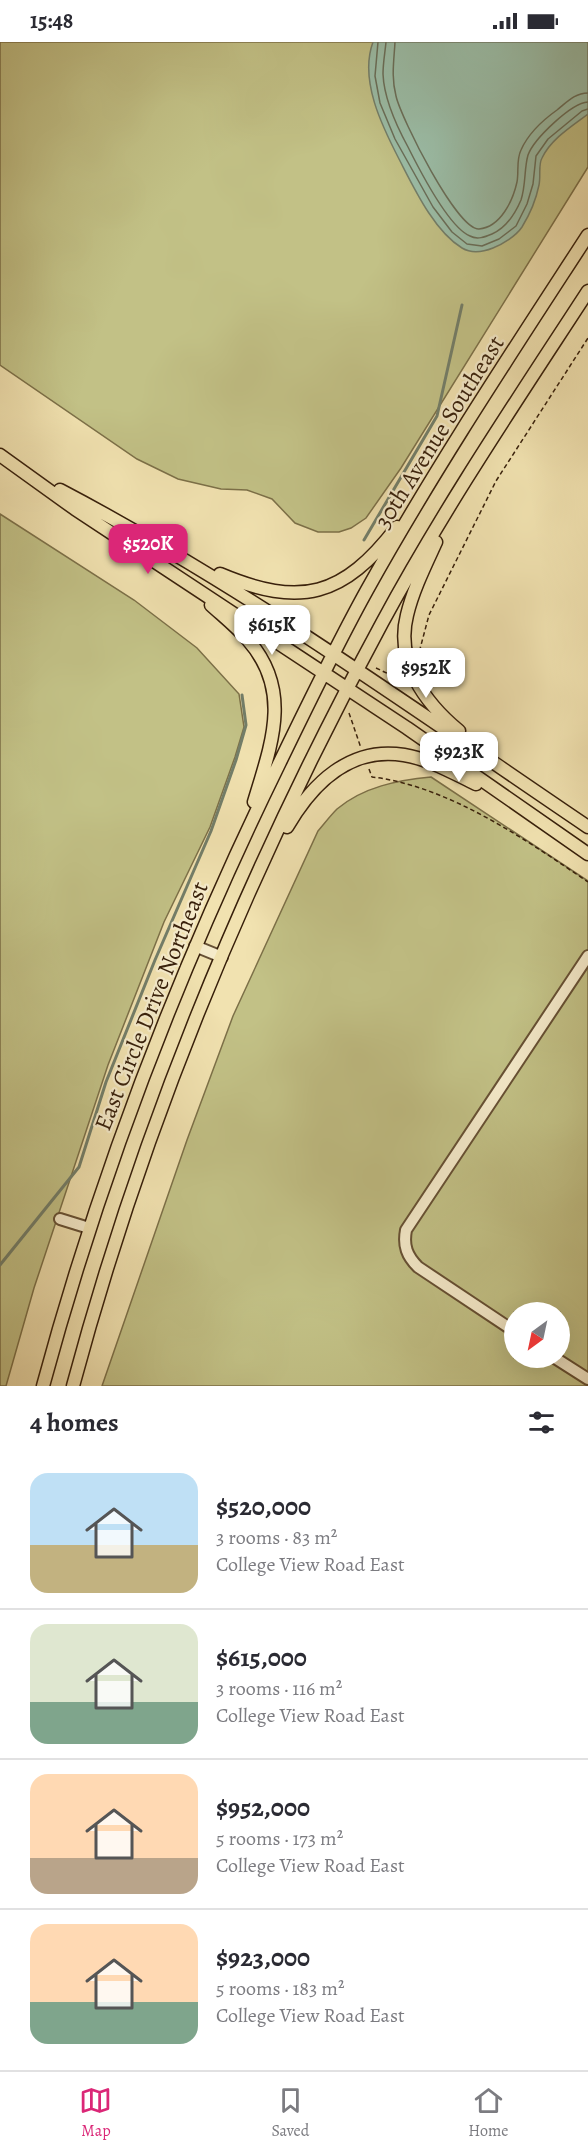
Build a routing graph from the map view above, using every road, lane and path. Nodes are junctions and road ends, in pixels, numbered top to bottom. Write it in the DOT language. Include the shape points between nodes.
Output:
graph roads {
  1 [pos="588,235"];
  2 [pos="588,291"];
  3 [pos="588,338"];
  4 [pos="0,455"];
  5 [pos="439,467"];
  6 [pos="25,472"];
  7 [pos="461,488"];
  8 [pos="164,547"];
  9 [pos="176,575"];
  10 [pos="333,654"];
  11 [pos="323,673"];
  12 [pos="362,673"];
  13 [pos="414,678"];
  14 [pos="352,691"];
  15 [pos="365,757"];
  16 [pos="525,785"];
  17 [pos="507,798"];
  18 [pos="588,827"];
  19 [pos="242,839"];
  20 [pos="588,854"];
  21 [pos="254,882"];
  22 [pos="588,882"];
  23 [pos="195,946"];
  24 [pos="588,956"];
  25 [pos="222,957"];
  26 [pos="60,1219"];
  27 [pos="89,1228"];
  28 [pos="504,1324"];
  29 [pos="570,1368"];
  30 [pos="588,1379"];
  31 [pos="43,1386"];
  32 [pos="73,1386"];
  1 -- 5 [label="main road, 30th Avenue Southeast"];
  2 -- 7 [label="main road, 30th Avenue Southeast"];
  3 -- 13 [label="path" via="496,481 429,615 420,649 426,674"];
  4 -- 6 [label="main road"];
  5 -- 8 [label="main road" via="373,555 344,579 322,589 288,593 264,590"];
  5 -- 10 [label="main road, 30th Avenue Southeast"];
  6 -- 8 [label="main road"];
  6 -- 9 [label="main road"];
  7 -- 12 [label="main road, 30th Avenue Southeast" via="414,565"];
  7 -- 13 [label="main road" via="406,617 405,644"];
  8 -- 10 [label="main road"];
  9 -- 11 [label="main road"];
  9 -- 19 [label="main road" via="249,641 263,661 273,688 274,731"];
  10 -- 11 [label="main road, East Circle Drive Northeast"];
  10 -- 12 [label="main road"];
  11 -- 14 [label="main road"];
  11 -- 19 [label="main road, East Circle Drive Northeast"];
  12 -- 13 [label="path" via="373,667 401,680"];
  12 -- 14 [label="main road, 30th Avenue Southeast"];
  12 -- 16 [label="main road"];
  13 -- 16 [label="main road" via="424,696 448,722"];
  14 -- 15 [label="path" via="348,709"];
  14 -- 17 [label="main road"];
  14 -- 21 [label="main road, East Circle Drive Northeast" via="322,736"];
  15 -- 17 [label="main road" via="396,754 416,758"];
  15 -- 21 [label="main road" via="333,771 311,791"];
  15 -- 22 [label="path" via="372,777 412,784 472,811 529,842"];
  16 -- 18 [label="main road"];
  17 -- 20 [label="main road"];
  19 -- 23 [label="main road, East Circle Drive Northeast"];
  21 -- 25 [label="main road, East Circle Drive Northeast"];
  23 -- 25 [label="lane"];
  23 -- 27 [label="main road, East Circle Drive Northeast"];
  24 -- 28 [label="lane" via="406,1230 408,1257 418,1267"];
  25 -- 32 [label="main road, East Circle Drive Northeast" via="123,1216"];
  26 -- 27 [label="lane"];
  27 -- 31 [label="main road, East Circle Drive Northeast"];
  29 -- 30 [label="lane"];
}
